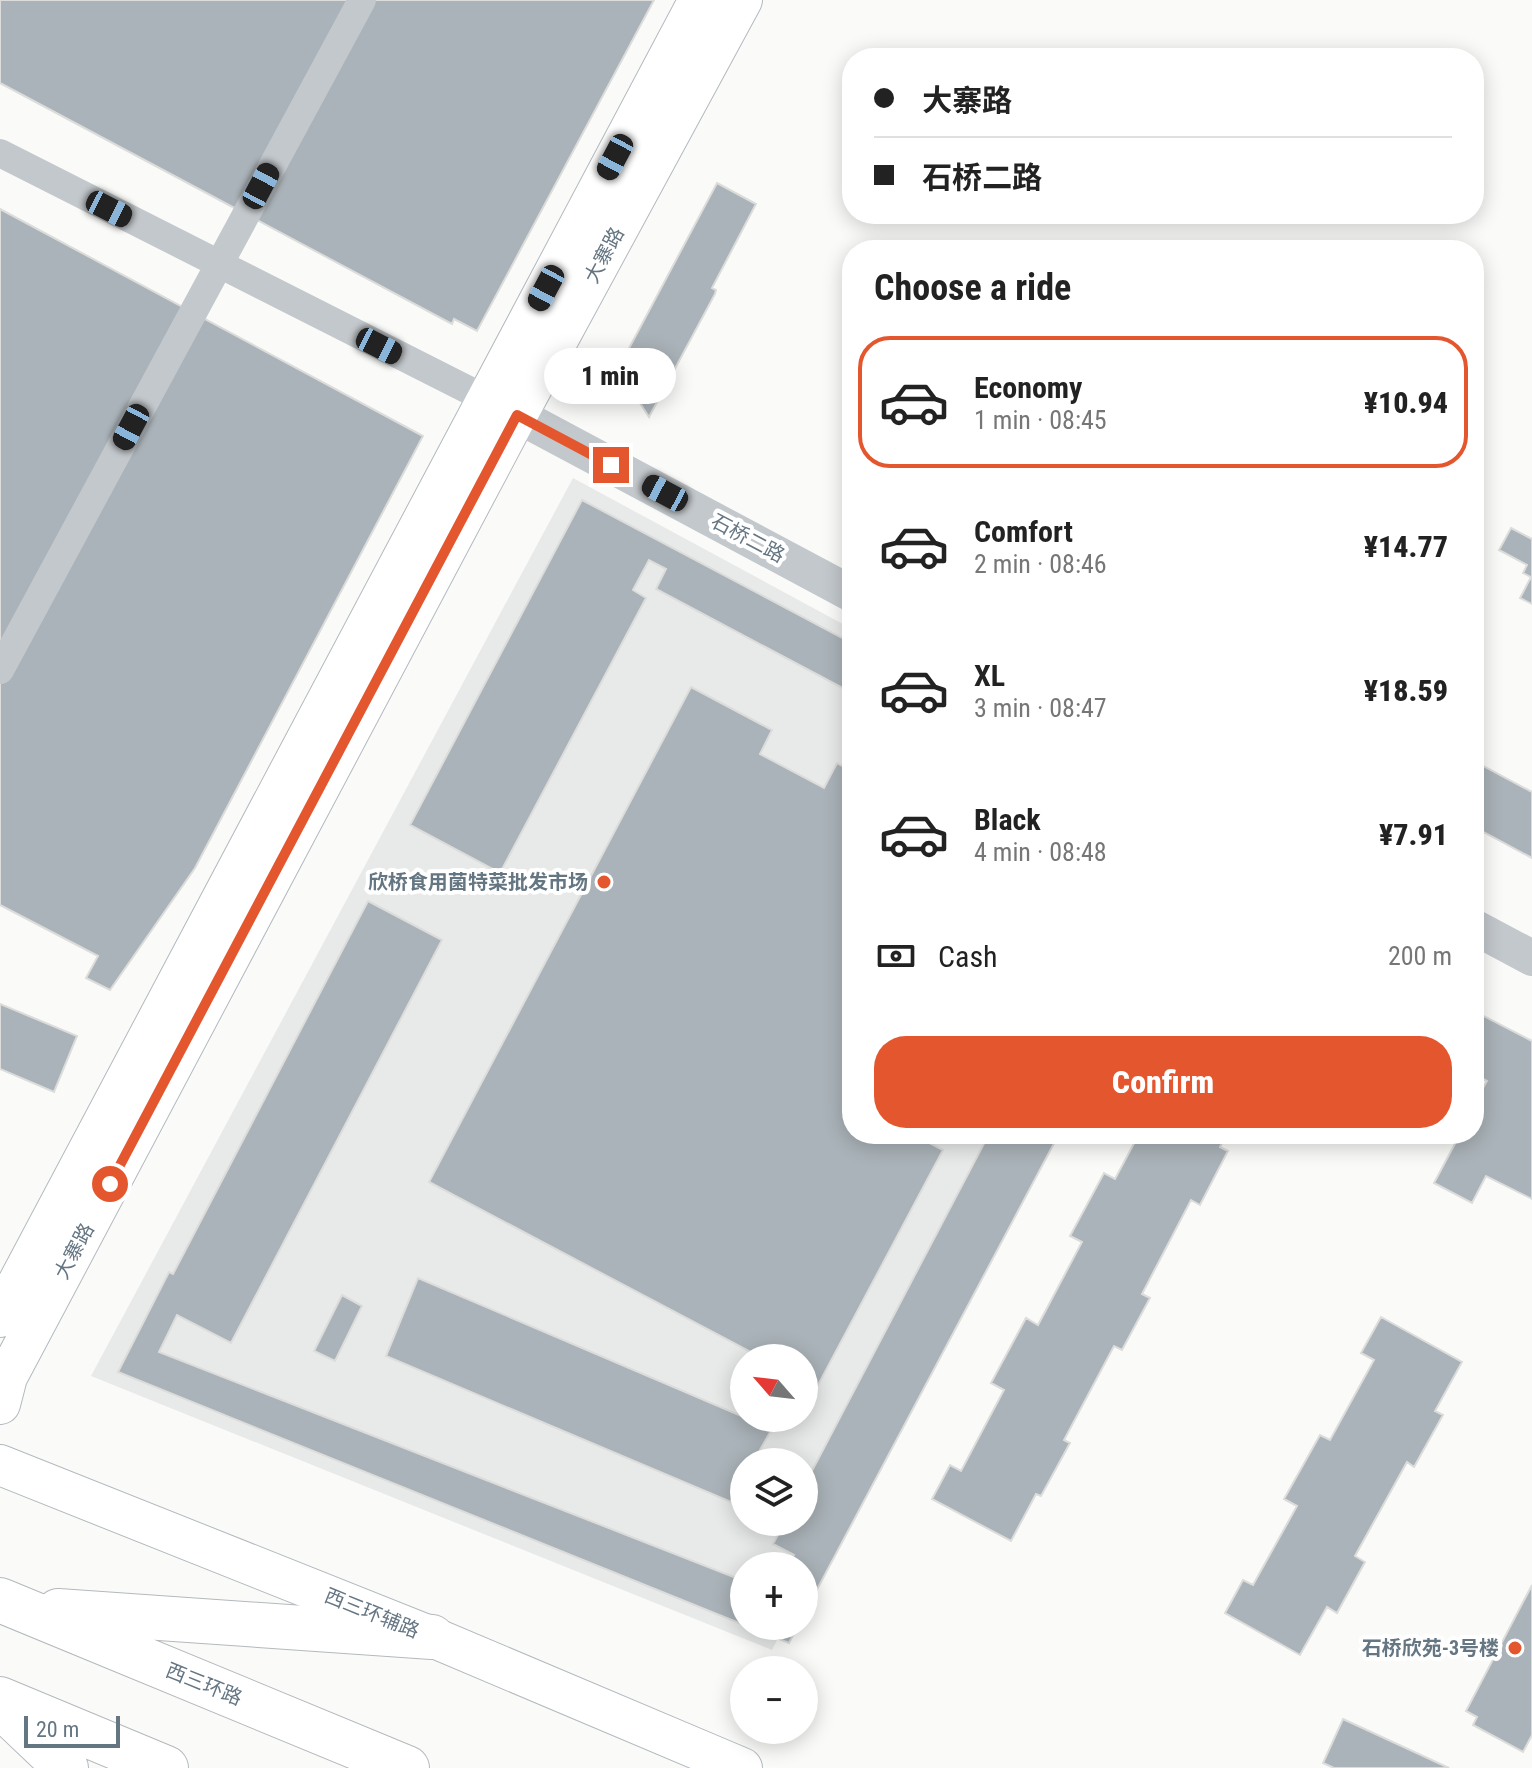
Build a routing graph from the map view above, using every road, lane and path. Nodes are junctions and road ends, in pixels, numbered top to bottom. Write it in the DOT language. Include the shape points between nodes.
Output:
graph roads {
  1 [pos="362,0"];
  2 [pos="699,0"];
  3 [pos="742,0"];
  4 [pos="0,153"];
  5 [pos="218,265"];
  6 [pos="502,407"];
  7 [pos="842,589"];
  8 [pos="0,670"];
  9 [pos="1484,932"];
  10 [pos="1532,958"];
  11 [pos="0,1317"];
  12 [pos="0,1404"];
  13 [pos="0,1465"];
  14 [pos="10,1604"];
  15 [pos="432,1637"];
  16 [pos="0,1699"];
  17 [pos="0,1706"];
  18 [pos="66,1768"];
  19 [pos="166,1768"];
  20 [pos="407,1768"];
  21 [pos="742,1768"];
  1 -- 5 [label="street"];
  2 -- 6 [label="main road, 大寨路"];
  3 -- 6 [label="main road, 大寨路"];
  4 -- 5 [label="street"];
  5 -- 6 [label="street"];
  5 -- 8 [label="street"];
  6 -- 7 [label="street, 石桥二路"];
  6 -- 11 [label="main road, 大寨路"];
  6 -- 12 [label="main road, 大寨路" via="7,1377"];
  9 -- 10 [label="street"];
  13 -- 15 [label="main road, 西三环辅路"];
  14 -- 15 [label="highway"];
  14 -- 20 [label="highway, 西三环路"];
  15 -- 21 [label="main road, 西三环辅路"];
  16 -- 19 [label="highway"];
  17 -- 18 [label="highway"];
}
